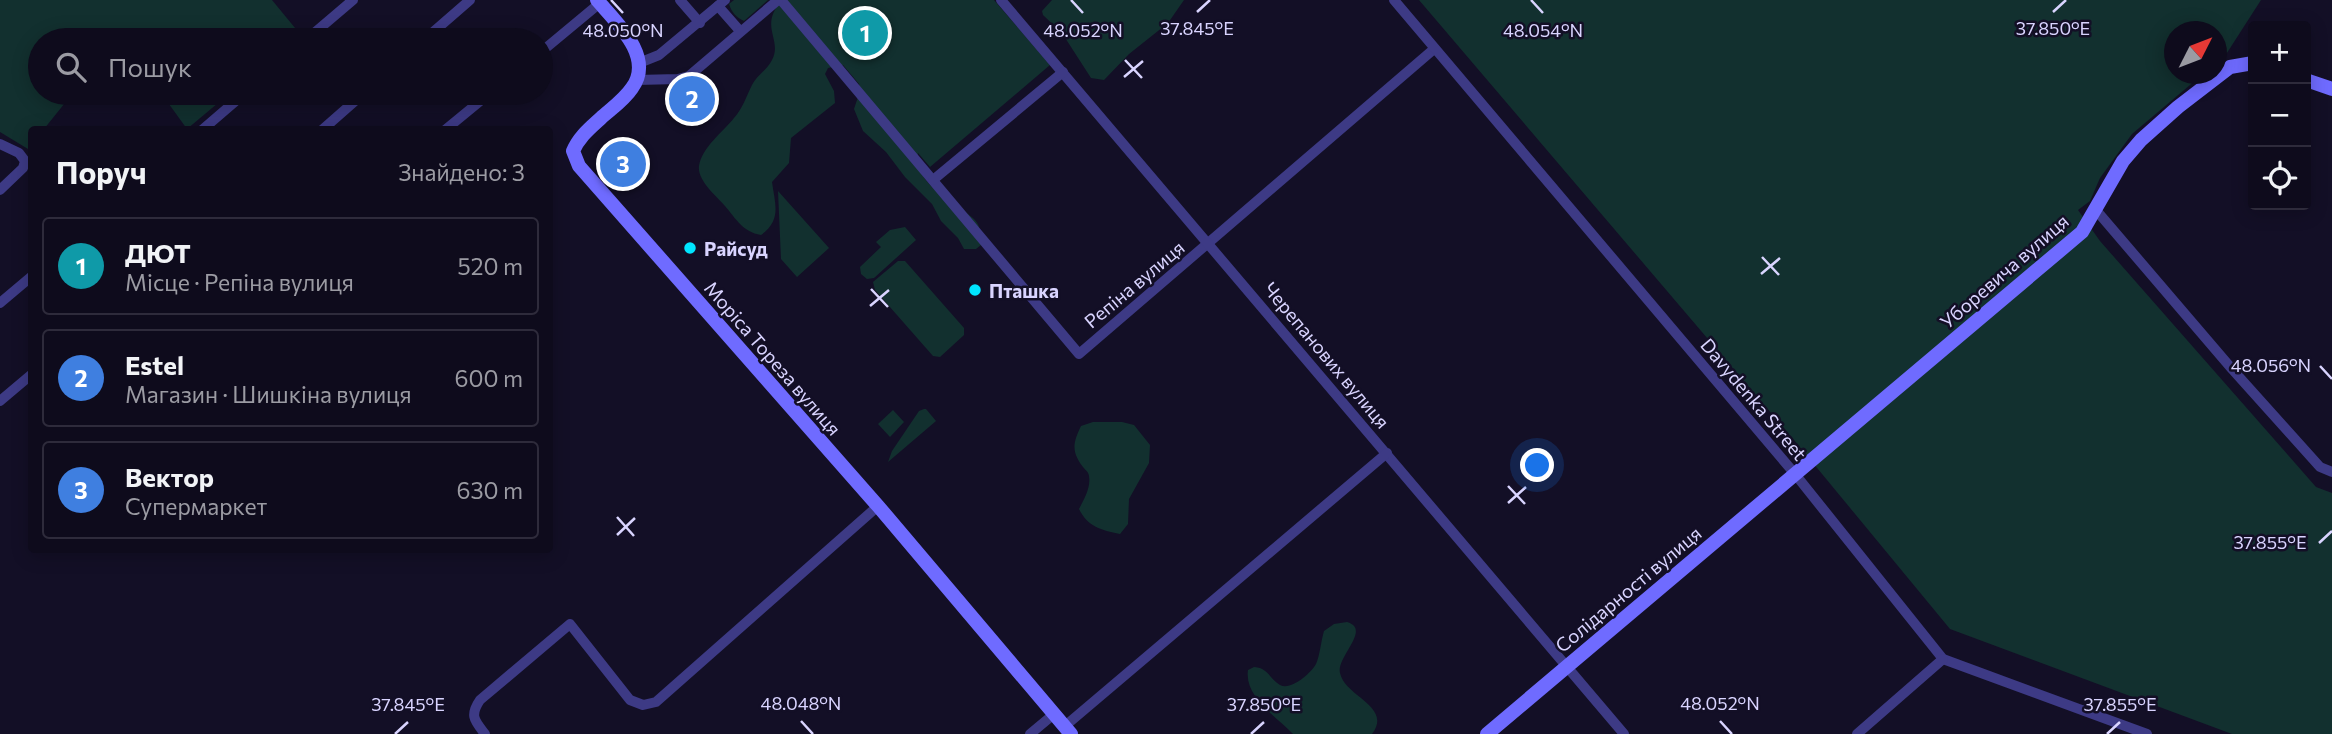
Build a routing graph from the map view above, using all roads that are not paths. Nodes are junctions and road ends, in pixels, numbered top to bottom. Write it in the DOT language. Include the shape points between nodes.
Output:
graph roads {
  1 [pos="353,0"];
  2 [pos="470,0"];
  3 [pos="680,0"];
  4 [pos="780,0"];
  5 [pos="1001,0"];
  6 [pos="1394,0"];
  7 [pos="599,2"];
  8 [pos="721,3"];
  9 [pos="700,23"];
  10 [pos="320,28"];
  11 [pos="438,28"];
  12 [pos="740,32"];
  13 [pos="553,42"];
  14 [pos="1434,49"];
  15 [pos="639,63"];
  16 [pos="2248,65"];
  17 [pos="1063,72"];
  18 [pos="637,80"];
  19 [pos="2311,82"];
  20 [pos="2332,89"];
  21 [pos="231,105"];
  22 [pos="350,105"];
  23 [pos="475,105"];
  24 [pos="207,126"];
  25 [pos="326,126"];
  26 [pos="450,126"];
  27 [pos="0,144"];
  28 [pos="933,180"];
  29 [pos="0,191"];
  30 [pos="2096,210"];
  31 [pos="1209,243"];
  32 [pos="28,279"];
  33 [pos="0,303"];
  34 [pos="28,377"];
  35 [pos="0,401"];
  36 [pos="1387,453"];
  37 [pos="2332,472"];
  38 [pos="1795,474"];
  39 [pos="878,506"];
  40 [pos="1943,659"];
  41 [pos="1566,666"];
  42 [pos="1054,714"];
  43 [pos="1068,730"];
  44 [pos="485,734"];
  45 [pos="1030,734"];
  46 [pos="1487,734"];
  47 [pos="1624,734"];
  48 [pos="1857,734"];
  49 [pos="2147,734"];
  1 -- 10 [label="street"];
  2 -- 11 [label="street"];
  3 -- 9 [label="street"];
  4 -- 12 [label="street"];
  4 -- 28 [label="street, Репiна вулиця"];
  5 -- 17 [label="street, Черепанових вулиця"];
  6 -- 14 [label="street, Davydenka Street"];
  7 -- 13 [label="street"];
  7 -- 15 [label="street" via="632,41"];
  8 -- 9 [label="street"];
  8 -- 12 [label="street"];
  9 -- 15 [label="street" via="659,55"];
  12 -- 18 [label="street" via="689,76"];
  14 -- 31 [label="street, Репiна вулиця"];
  14 -- 38 [label="street, Davydenka Street"];
  15 -- 18 [label="street"];
  16 -- 30 [label="street, Уборевича вулиця" via="2230,67 2141,139"];
  17 -- 28 [label="street"];
  17 -- 31 [label="street, Черепанових вулиця"];
  18 -- 39 [label="street, Моріса Тореза вулиця" via="579,139 573,151 579,166"];
  19 -- 20 [label="street"];
  21 -- 24 [label="street"];
  22 -- 25 [label="street"];
  23 -- 26 [label="street"];
  27 -- 29 [label="street" via="25,161 23,169"];
  28 -- 31 [label="street, Репiна вулиця" via="1079,354"];
  30 -- 37 [label="street" via="2320,467"];
  30 -- 38 [label="street, Уборевича вулиця" via="2082,232"];
  31 -- 36 [label="street, Черепанових вулиця"];
  32 -- 33 [label="street"];
  34 -- 35 [label="street"];
  36 -- 41 [label="street, Черепанових вулиця"];
  36 -- 43 [label="street"];
  38 -- 40 [label="street, Davydenka Street"];
  38 -- 41 [label="street, Солідарності вулиця"];
  39 -- 42 [label="street, Моріса Тореза вулиця"];
  39 -- 44 [label="street" via="656,702 643,705 630,700 570,624 480,700 474,719"];
  40 -- 48 [label="street"];
  40 -- 49 [label="street"];
  41 -- 46 [label="street, Солідарності вулиця"];
  41 -- 47 [label="street, Черепанових вулиця"];
  42 -- 43 [label="street, Моріса Тореза вулиця"];
  42 -- 45 [label="street"];
}
